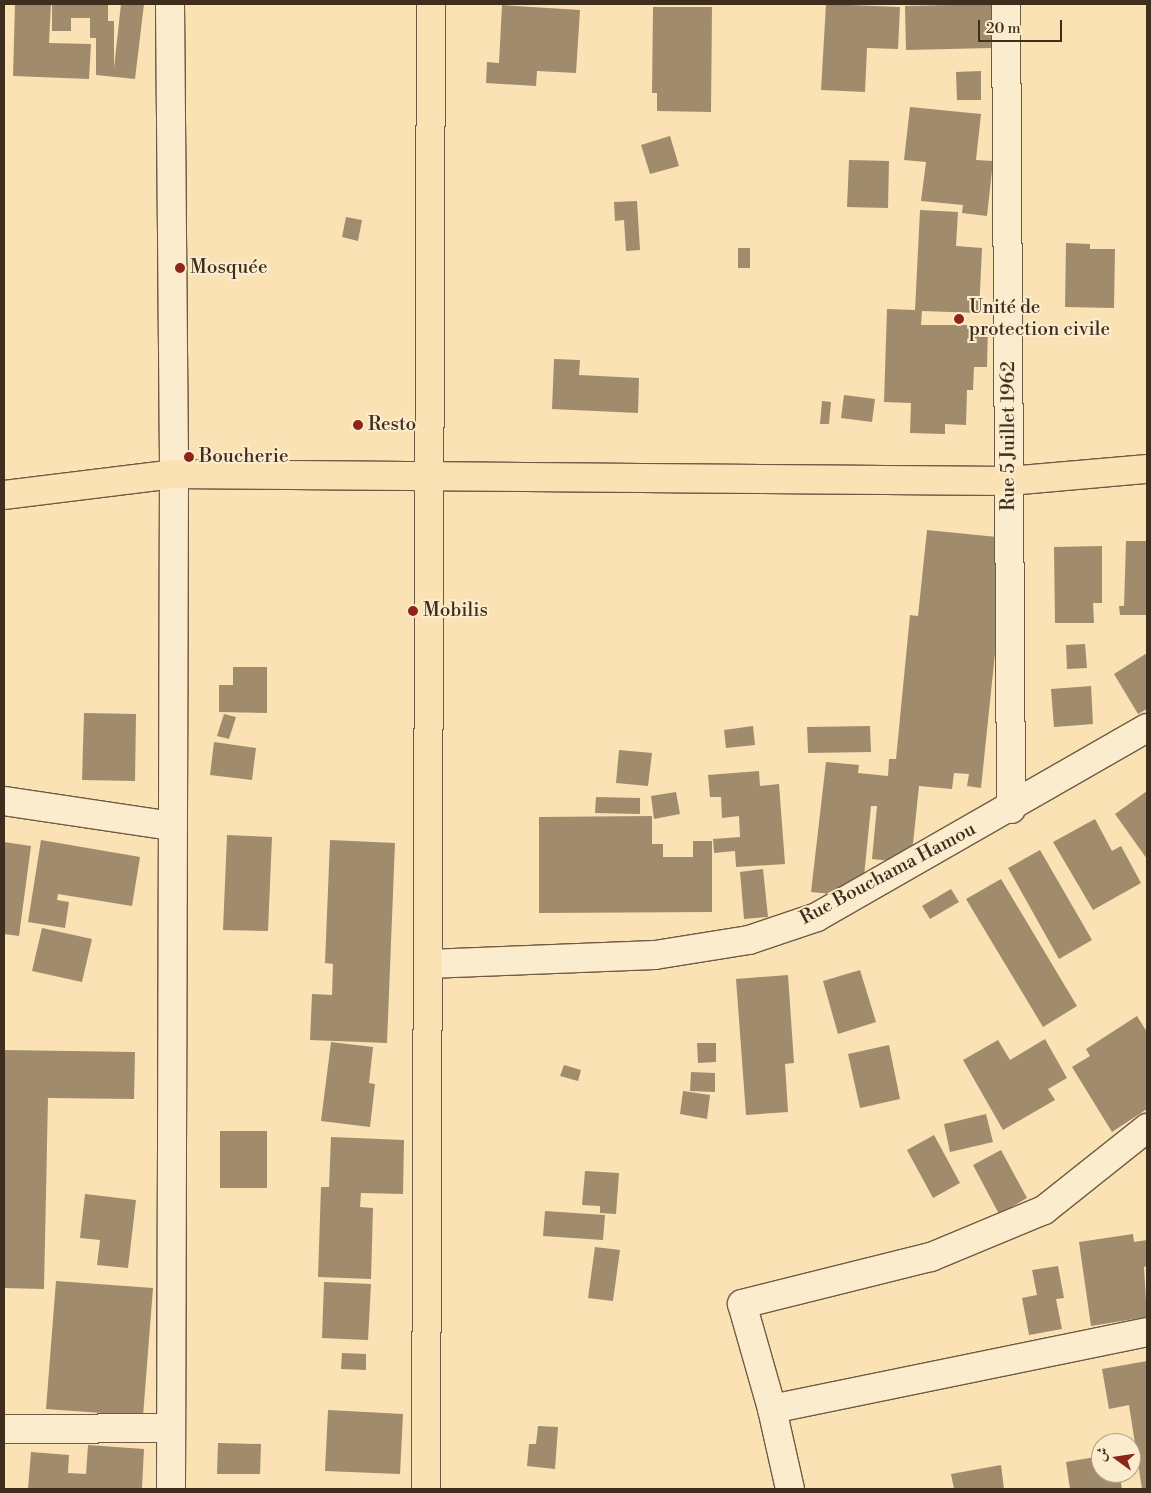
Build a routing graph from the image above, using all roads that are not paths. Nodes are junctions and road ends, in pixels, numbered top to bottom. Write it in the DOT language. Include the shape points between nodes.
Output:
graph roads {
  1 [pos="170,4"];
  2 [pos="432,4"];
  3 [pos="1006,4"];
  4 [pos="1147,469"];
  5 [pos="174,474"];
  6 [pos="430,474"];
  7 [pos="1009,481"];
  8 [pos="4,495"];
  9 [pos="1147,728"];
  10 [pos="4,801"];
  11 [pos="1011,809"];
  12 [pos="172,826"];
  13 [pos="428,964"];
  14 [pos="1147,1128"];
  15 [pos="1147,1332"];
  16 [pos="772,1409"];
  17 [pos="5,1426"];
  18 [pos="171,1428"];
  19 [pos="171,1489"];
  20 [pos="426,1489"];
  21 [pos="790,1489"];
  1 -- 5 [label="street"];
  2 -- 6 [label="main road"];
  3 -- 7 [label="street, Rue 5 Juillet 1962"];
  4 -- 7 [label="main road"];
  5 -- 6 [label="main road"];
  5 -- 8 [label="main road"];
  5 -- 12 [label="street"];
  6 -- 7 [label="main road"];
  6 -- 13 [label="main road"];
  7 -- 11 [label="street, Rue 5 Juillet 1962"];
  9 -- 11 [label="street, Rue Bouchama Hamou"];
  10 -- 12 [label="street"];
  11 -- 13 [label="street, Rue Bouchama Hamou" via="817,917 749,940 655,955"];
  12 -- 18 [label="street"];
  13 -- 20 [label="main road"];
  14 -- 16 [label="street" via="1044,1210 931,1257 742,1304"];
  15 -- 16 [label="street"];
  16 -- 21 [label="street"];
  17 -- 18 [label="street"];
  18 -- 19 [label="street"];
}
